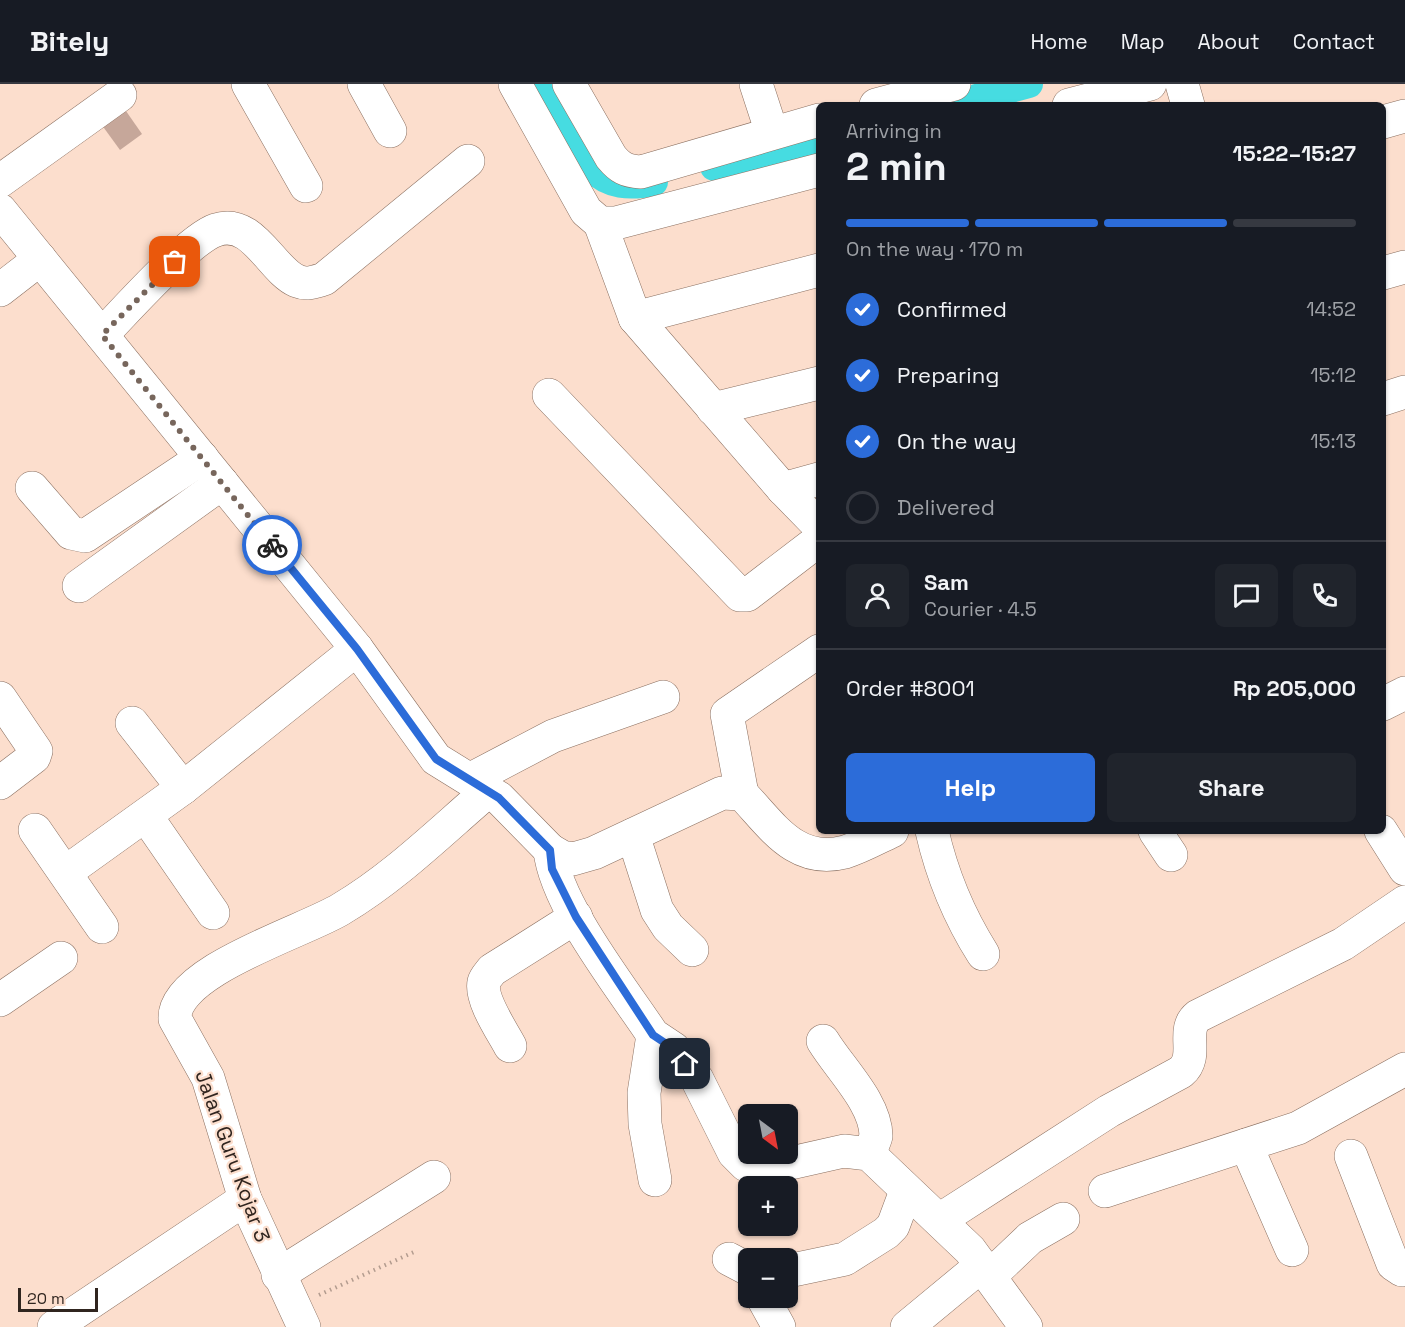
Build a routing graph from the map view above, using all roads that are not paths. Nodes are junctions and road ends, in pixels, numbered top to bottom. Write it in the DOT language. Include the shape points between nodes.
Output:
graph roads {
  1 [pos="248,84"];
  2 [pos="364,84"];
  3 [pos="515,84"];
  4 [pos="569,84"];
  5 [pos="756,84"];
  6 [pos="954,84"];
  7 [pos="1150,84"];
  8 [pos="1182,84"];
  9 [pos="120,95"];
  10 [pos="887,102"];
  11 [pos="1081,102"];
  12 [pos="1187,102"];
  13 [pos="1405,116"];
  14 [pos="816,121"];
  15 [pos="1386,121"];
  16 [pos="390,131"];
  17 [pos="772,133"];
  18 [pos="468,161"];
  19 [pos="816,171"];
  20 [pos="0,181"];
  21 [pos="306,186"];
  22 [pos="0,210"];
  23 [pos="600,223"];
  24 [pos="40,259"];
  25 [pos="1405,267"];
  26 [pos="816,271"];
  27 [pos="1386,272"];
  28 [pos="0,290"];
  29 [pos="635,318"];
  30 [pos="102,335"];
  31 [pos="816,384"];
  32 [pos="1405,393"];
  33 [pos="549,395"];
  34 [pos="1386,398"];
  35 [pos="713,410"];
  36 [pos="202,458"];
  37 [pos="816,480"];
  38 [pos="222,483"];
  39 [pos="32,488"];
  40 [pos="783,489"];
  41 [pos="816,523"];
  42 [pos="816,542"];
  43 [pos="79,586"];
  44 [pos="357,649"];
  45 [pos="816,653"];
  46 [pos="1405,693"];
  47 [pos="0,698"];
  48 [pos="663,698"];
  49 [pos="1386,702"];
  50 [pos="132,723"];
  51 [pos="0,783"];
  52 [pos="479,785"];
  53 [pos="183,788"];
  54 [pos="742,794"];
  55 [pos="146,816"];
  56 [pos="35,830"];
  57 [pos="885,834"];
  58 [pos="933,834"];
  59 [pos="1383,834"];
  60 [pos="633,835"];
  61 [pos="550,850"];
  62 [pos="1405,869"];
  63 [pos="66,872"];
  64 [pos="1405,902"];
  65 [pos="213,913"];
  66 [pos="576,917"];
  67 [pos="102,927"];
  68 [pos="692,950"];
  69 [pos="983,954"];
  70 [pos="61,958"];
  71 [pos="0,1000"];
  72 [pos="653,1035"];
  73 [pos="823,1041"];
  74 [pos="510,1046"];
  75 [pos="1405,1069"];
  76 [pos="1246,1145"];
  77 [pos="869,1154"];
  78 [pos="1351,1156"];
  79 [pos="434,1177"];
  80 [pos="655,1180"];
  81 [pos="906,1191"];
  82 [pos="1105,1191"];
  83 [pos="244,1199"];
  84 [pos="941,1219"];
  85 [pos="1063,1219"];
  86 [pos="1292,1250"];
  87 [pos="1405,1268"];
  88 [pos="798,1269"];
  89 [pos="986,1270"];
  90 [pos="278,1275"];
  91 [pos="297,1321"];
  92 [pos="54,1327"];
  93 [pos="906,1327"];
  94 [pos="1026,1327"];
  1 -- 21 [label="street"];
  2 -- 16 [label="street"];
  3 -- 23 [label="street" via="586,211"];
  4 -- 17 [label="street" via="610,157 624,170 641,172"];
  5 -- 17 [label="street"];
  6 -- 10 [label="street"];
  7 -- 11 [label="street"];
  8 -- 12 [label="street"];
  9 -- 20 [label="street"];
  13 -- 15 [label="street"];
  14 -- 17 [label="street"];
  18 -- 30 [label="street" via="324,279 309,283 296,280 259,244 237,229 217,229 162,274"];
  19 -- 23 [label="street" via="616,223"];
  22 -- 24 [label="street"];
  23 -- 29 [label="street"];
  24 -- 28 [label="street"];
  24 -- 30 [label="street"];
  25 -- 27 [label="street"];
  26 -- 29 [label="street"];
  29 -- 35 [label="street"];
  30 -- 36 [label="street"];
  31 -- 35 [label="street"];
  32 -- 34 [label="street"];
  33 -- 42 [label="street" via="737,593 747,595"];
  35 -- 40 [label="street"];
  36 -- 38 [label="street"];
  36 -- 39 [label="street" via="85,536 71,533"];
  37 -- 40 [label="street"];
  38 -- 43 [label="street"];
  38 -- 44 [label="street"];
  40 -- 41 [label="street"];
  44 -- 52 [label="street" via="426,748 445,765"];
  44 -- 53 [label="street"];
  45 -- 54 [label="street" via="727,714"];
  46 -- 49 [label="street"];
  47 -- 51 [label="street" via="36,751 34,757"];
  48 -- 52 [label="street" via="553,736"];
  50 -- 53 [label="street"];
  52 -- 61 [label="street" via="515,812"];
  52 -- 83 [label="street, Jalan Guru Kojar 3" via="387,879 339,911 251,949 209,976 174,1009 175,1019 208,1078"];
  53 -- 55 [label="street"];
  54 -- 57 [label="street" via="790,844 813,855 844,852"];
  54 -- 60 [label="street" via="722,793"];
  55 -- 63 [label="street"];
  55 -- 65 [label="street"];
  56 -- 63 [label="street"];
  58 -- 69 [label="street" via="938,859 963,922"];
  59 -- 62 [label="street"];
  60 -- 61 [label="street" via="573,859"];
  60 -- 68 [label="street" via="657,910"];
  61 -- 66 [label="street" via="552,869"];
  63 -- 67 [label="street"];
  64 -- 84 [label="street" via="1343,944 1198,1016 1191,1025 1190,1062 1181,1072 1109,1111"];
  66 -- 72 [label="street"];
  66 -- 74 [label="street" via="492,970 484,980 491,1012"];
  70 -- 71 [label="street"];
  72 -- 77 [label="street" via="674,1049 697,1079 734,1153 746,1165 760,1170 844,1150"];
  72 -- 80 [label="street" via="644,1104"];
  73 -- 77 [label="street" via="871,1112 876,1137"];
  75 -- 76 [label="street" via="1298,1128"];
  76 -- 82 [label="street"];
  76 -- 86 [label="street"];
  77 -- 81 [label="street"];
  78 -- 87 [label="street" via="1393,1264"];
  79 -- 90 [label="street"];
  81 -- 84 [label="street"];
  81 -- 88 [label="street" via="893,1226 886,1233 845,1259"];
  83 -- 90 [label="street, Jalan Guru Kojar 3"];
  83 -- 92 [label="street"];
  84 -- 89 [label="street"];
  85 -- 89 [label="street"];
  89 -- 93 [label="street"];
  89 -- 94 [label="street"];
  90 -- 91 [label="street, Jalan Guru Kojar 3"];
}
